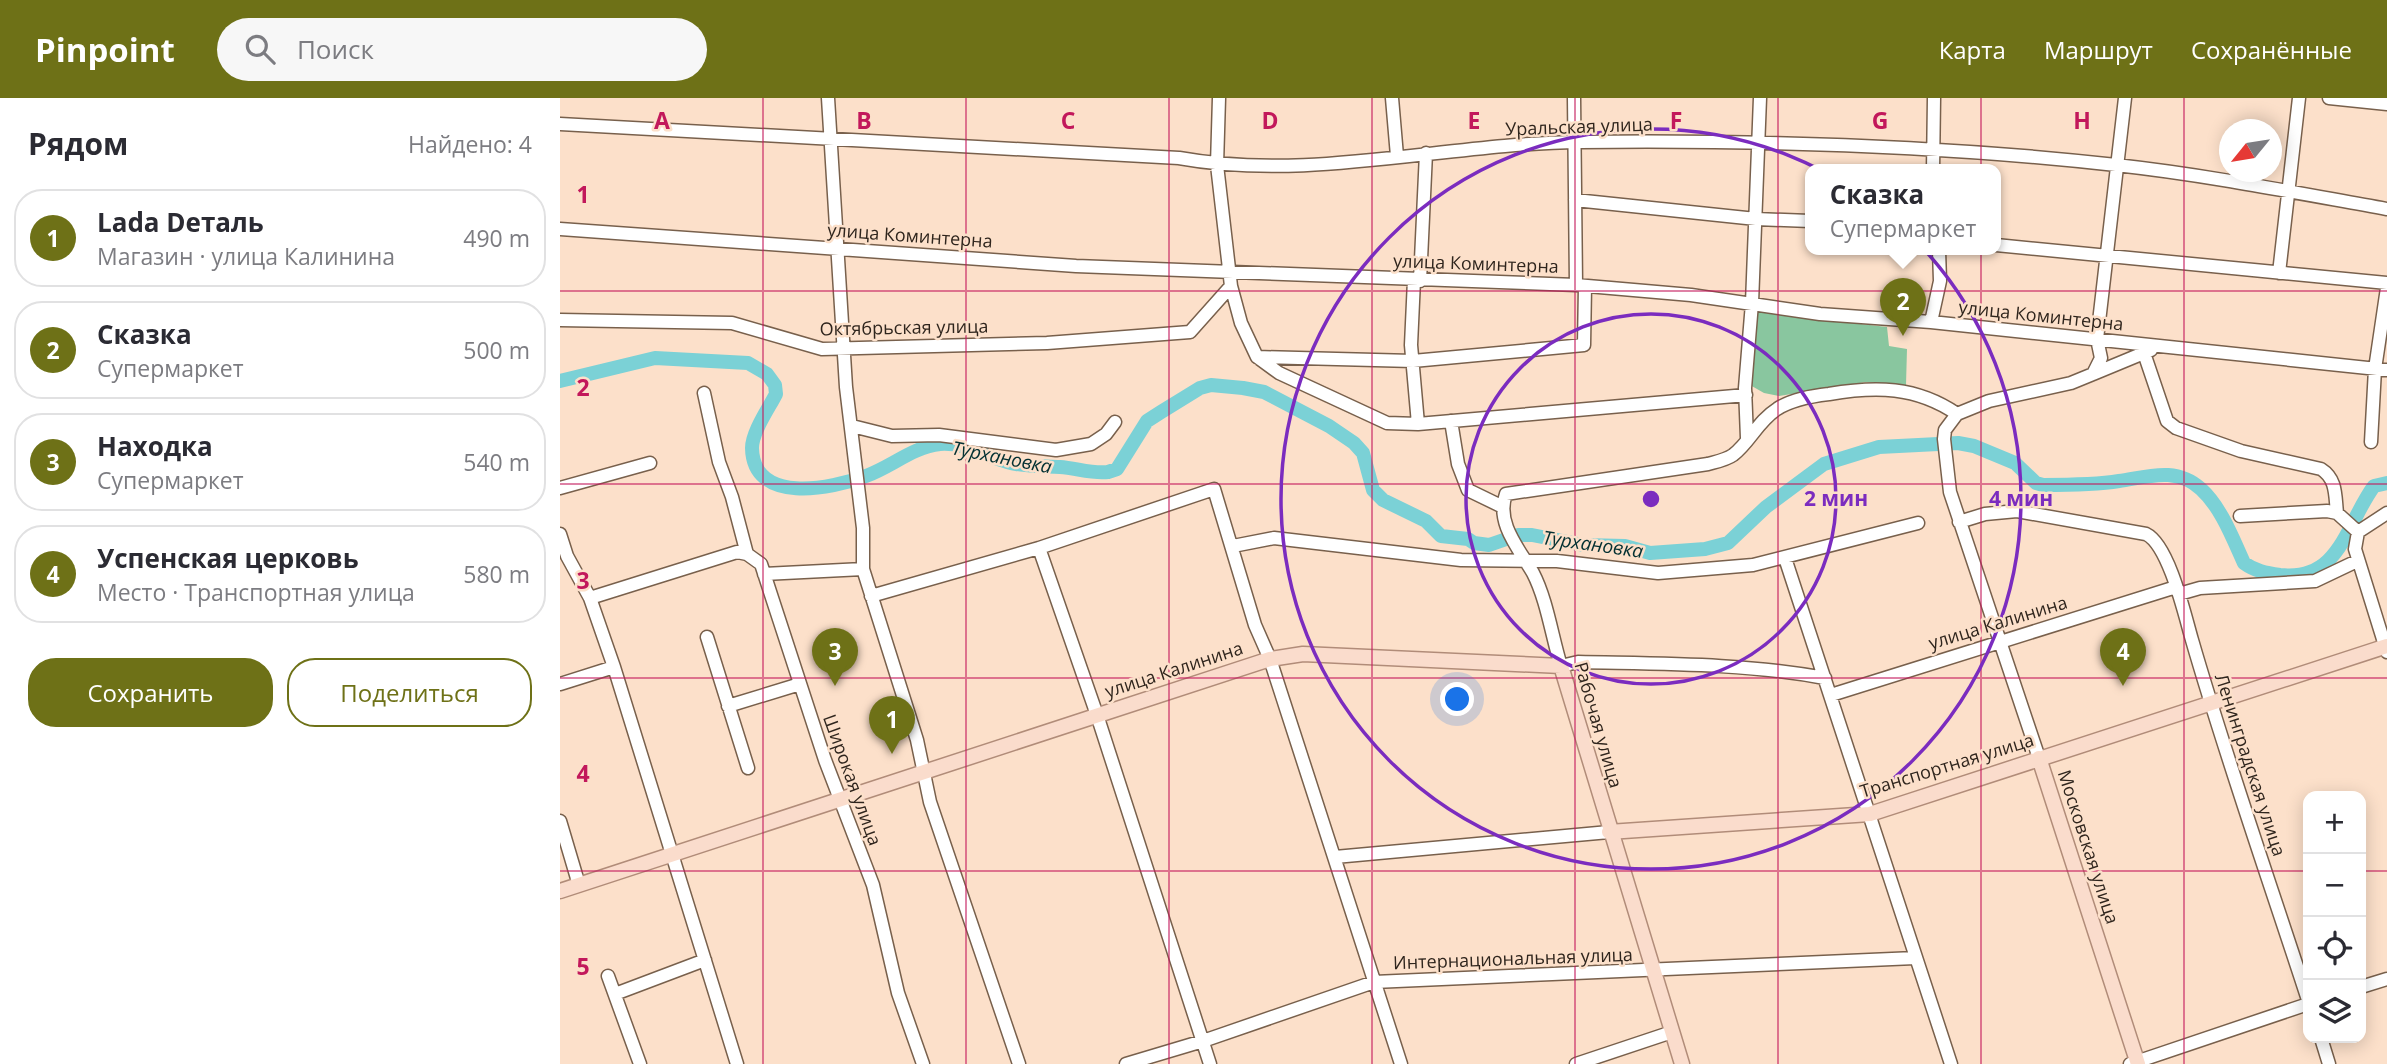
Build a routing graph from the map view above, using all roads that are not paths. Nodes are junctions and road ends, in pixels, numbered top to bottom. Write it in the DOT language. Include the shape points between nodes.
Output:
graph roads {
  1 [pos="828,98"];
  2 [pos="1219,98"];
  3 [pos="1392,98"];
  4 [pos="1574,98"];
  5 [pos="1760,98"];
  6 [pos="1934,98"];
  7 [pos="2125,98"];
  8 [pos="2299,98"];
  9 [pos="2329,98"];
  10 [pos="2387,104"];
  11 [pos="560,124"];
  12 [pos="830,138"];
  13 [pos="1759,141"];
  14 [pos="1575,142"];
  15 [pos="1931,149"];
  16 [pos="1426,153"];
  17 [pos="1397,156"];
  18 [pos="1932,164"];
  19 [pos="1217,165"];
  20 [pos="2118,165"];
  21 [pos="2286,191"];
  22 [pos="1575,200"];
  23 [pos="2387,209"];
  24 [pos="1756,219"];
  25 [pos="1805,222"];
  26 [pos="560,229"];
  27 [pos="2001,245"];
  28 [pos="838,249"];
  29 [pos="1940,255"];
  30 [pos="2107,256"];
  31 [pos="1231,272"];
  32 [pos="2278,273"];
  33 [pos="1417,281"];
  34 [pos="1581,285"];
  35 [pos="1231,286"];
  36 [pos="2387,286"];
  37 [pos="1752,303"];
  38 [pos="560,320"];
  39 [pos="1931,322"];
  40 [pos="2097,340"];
  41 [pos="2160,346"];
  42 [pos="844,347"];
  43 [pos="2144,353"];
  44 [pos="1257,357"];
  45 [pos="1413,361"];
  46 [pos="2381,370"];
  47 [pos="2094,374"];
  48 [pos="705,393"];
  49 [pos="1746,396"];
  50 [pos="1957,414"];
  51 [pos="1451,421"];
  52 [pos="1115,422"];
  53 [pos="1418,424"];
  54 [pos="852,426"];
  55 [pos="1747,439"];
  56 [pos="2371,442"];
  57 [pos="650,463"];
  58 [pos="560,488"];
  59 [pos="1503,507"];
  60 [pos="2337,513"];
  61 [pos="2387,513"];
  62 [pos="2240,516"];
  63 [pos="1959,522"];
  64 [pos="1918,523"];
  65 [pos="2358,532"];
  66 [pos="560,534"];
  67 [pos="1233,546"];
  68 [pos="1039,548"];
  69 [pos="747,554"];
  70 [pos="1785,558"];
  71 [pos="1523,559"];
  72 [pos="2357,561"];
  73 [pos="863,569"];
  74 [pos="764,574"];
  75 [pos="2178,590"];
  76 [pos="871,596"];
  77 [pos="590,598"];
  78 [pos="707,637"];
  79 [pos="2000,643"];
  80 [pos="2386,648"];
  81 [pos="1270,659"];
  82 [pos="1561,666"];
  83 [pos="614,667"];
  84 [pos="1825,678"];
  85 [pos="560,684"];
  86 [pos="800,684"];
  87 [pos="1831,695"];
  88 [pos="2210,702"];
  89 [pos="728,706"];
  90 [pos="1097,715"];
  91 [pos="2039,758"];
  92 [pos="748,768"];
  93 [pos="926,772"];
  94 [pos="839,799"];
  95 [pos="1870,814"];
  96 [pos="560,821"];
  97 [pos="1609,832"];
  98 [pos="672,855"];
  99 [pos="1335,857"];
  100 [pos="579,885"];
  101 [pos="560,891"];
  102 [pos="1915,958"];
  103 [pos="705,960"];
  104 [pos="1653,972"];
  105 [pos="608,976"];
  106 [pos="2387,979"];
  107 [pos="1374,982"];
  108 [pos="2366,986"];
  109 [pos="2303,987"];
  110 [pos="615,994"];
  111 [pos="2303,1004"];
  112 [pos="1672,1032"];
  113 [pos="1203,1041"];
  114 [pos="2323,1043"];
  115 [pos="2135,1063"];
  116 [pos="640,1064"];
  117 [pos="737,1064"];
  118 [pos="923,1064"];
  119 [pos="1019,1064"];
  120 [pos="1126,1064"];
  121 [pos="1210,1064"];
  122 [pos="1401,1064"];
  123 [pos="1576,1064"];
  124 [pos="1682,1064"];
  125 [pos="1951,1064"];
  126 [pos="2329,1064"];
  1 -- 12 [label="street"];
  2 -- 19 [label="street"];
  3 -- 17 [label="street"];
  4 -- 14 [label="street"];
  5 -- 13 [label="street"];
  6 -- 15 [label="street"];
  7 -- 20 [label="street"];
  8 -- 21 [label="street"];
  9 -- 10 [label="street"];
  11 -- 12 [label="street, Уральская улица"];
  12 -- 19 [label="street, Уральская улица" via="1180,158"];
  12 -- 28 [label="street"];
  13 -- 14 [label="street, Уральская улица"];
  13 -- 15 [label="street, Уральская улица"];
  13 -- 24 [label="street"];
  14 -- 16 [label="street, Уральская улица"];
  14 -- 22 [label="street"];
  15 -- 18 [label="street"];
  15 -- 20 [label="street, Уральская улица"];
  16 -- 17 [label="street, Уральская улица"];
  16 -- 33 [label="street"];
  17 -- 19 [label="street, Уральская улица" via="1315,164"];
  19 -- 31 [label="street"];
  20 -- 21 [label="street, Уральская улица"];
  20 -- 30 [label="street"];
  21 -- 23 [label="street, Уральская улица"];
  21 -- 32 [label="street"];
  22 -- 24 [label="street"];
  22 -- 34 [label="street"];
  24 -- 25 [label="street"];
  24 -- 37 [label="street"];
  26 -- 28 [label="street, улица Коминтерна"];
  27 -- 30 [label="street"];
  28 -- 31 [label="street, улица Коминтерна"];
  28 -- 42 [label="street"];
  29 -- 39 [label="street"];
  30 -- 32 [label="street"];
  30 -- 40 [label="street"];
  31 -- 33 [label="street, улица Коминтерна"];
  31 -- 35 [label="street"];
  32 -- 36 [label="street"];
  33 -- 34 [label="street, улица Коминтерна"];
  33 -- 45 [label="street"];
  34 -- 37 [label="street, улица Коминтерна"];
  34 -- 45 [label="street" via="1584,345"];
  35 -- 42 [label="street, Октябрьская улица" via="1190,332 1047,343"];
  35 -- 44 [label="street" via="1241,324"];
  36 -- 46 [label="street"];
  37 -- 39 [label="street, улица Коминтерна" via="1820,314"];
  37 -- 49 [label="street"];
  38 -- 42 [label="street, Октябрьская улица" via="733,323 800,345"];
  39 -- 40 [label="street, улица Коминтерна"];
  40 -- 41 [label="street, улица Коминтерна"];
  40 -- 47 [label="street" via="2101,358"];
  41 -- 43 [label="street"];
  41 -- 46 [label="street, улица Коминтерна"];
  42 -- 54 [label="street"];
  43 -- 47 [label="street"];
  43 -- 60 [label="street" via="2167,421 2241,451 2321,468 2333,482"];
  44 -- 45 [label="street"];
  44 -- 53 [label="street" via="1279,373 1387,423"];
  45 -- 53 [label="street"];
  46 -- 56 [label="street"];
  47 -- 50 [label="street" via="1989,401"];
  48 -- 69 [label="street, Широкая улица" via="719,462"];
  49 -- 51 [label="street"];
  49 -- 55 [label="street"];
  50 -- 55 [label="street" via="1939,401 1906,390 1873,387 1779,407 1762,419"];
  50 -- 63 [label="street, Московская улица" via="1944,439 1944,458"];
  51 -- 53 [label="street"];
  51 -- 59 [label="street" via="1468,490"];
  52 -- 54 [label="street" via="1091,444 1056,450 939,435 892,436"];
  54 -- 73 [label="street"];
  55 -- 59 [label="street" via="1732,456 1707,464 1513,491 1506,494"];
  57 -- 58 [label="street"];
  59 -- 71 [label="street, Рабочая улица" via="1508,530"];
  60 -- 62 [label="street"];
  60 -- 65 [label="street"];
  61 -- 65 [label="street"];
  63 -- 75 [label="street, Ленинградская улица" via="2017,511 2146,534 2156,542"];
  63 -- 79 [label="street, Московская улица"];
  64 -- 70 [label="street"];
  65 -- 72 [label="street"];
  66 -- 77 [label="street"];
  67 -- 68 [label="street" via="1214,489"];
  67 -- 71 [label="street" via="1274,538 1461,560"];
  67 -- 81 [label="street" via="1255,625"];
  68 -- 76 [label="street"];
  68 -- 90 [label="street"];
  69 -- 74 [label="street, Широкая улица" via="761,564"];
  69 -- 77 [label="street" via="737,552"];
  70 -- 71 [label="street" via="1658,573"];
  70 -- 84 [label="street"];
  71 -- 82 [label="street, Рабочая улица" via="1533,574"];
  72 -- 75 [label="street, улица Калинина" via="2315,581"];
  72 -- 80 [label="street"];
  73 -- 74 [label="street"];
  73 -- 76 [label="street"];
  74 -- 86 [label="street, Широкая улица"];
  75 -- 79 [label="street, улица Калинина"];
  75 -- 88 [label="street, Ленинградская улица"];
  76 -- 93 [label="street"];
  77 -- 83 [label="street"];
  78 -- 89 [label="street"];
  79 -- 87 [label="street, улица Калинина"];
  79 -- 91 [label="street, Московская улица"];
  80 -- 88 [label="main road, Транспортная улица"];
  81 -- 82 [label="main road, улица Калинина" via="1303,654"];
  81 -- 90 [label="main road, улица Калинина"];
  81 -- 99 [label="street"];
  82 -- 84 [label="street, улица Калинина" via="1578,662 1728,665"];
  82 -- 97 [label="main road, Рабочая улица"];
  83 -- 85 [label="street"];
  83 -- 98 [label="street"];
  84 -- 87 [label="street"];
  86 -- 89 [label="street"];
  86 -- 94 [label="street, Широкая улица"];
  87 -- 95 [label="street"];
  88 -- 91 [label="main road, Транспортная улица"];
  88 -- 109 [label="street, Ленинградская улица"];
  89 -- 92 [label="street"];
  90 -- 93 [label="main road, улица Калинина"];
  90 -- 113 [label="street"];
  91 -- 95 [label="main road, Транспортная улица"];
  91 -- 115 [label="main road, Московская улица"];
  93 -- 94 [label="main road, улица Калинина"];
  93 -- 119 [label="street" via="930,802"];
  94 -- 98 [label="main road, улица Калинина"];
  94 -- 118 [label="street, Широкая улица" via="873,885 898,993"];
  95 -- 97 [label="main road, Транспортная улица"];
  95 -- 102 [label="street"];
  96 -- 100 [label="street"];
  97 -- 99 [label="street, Транспортная улица"];
  97 -- 104 [label="main road, Рабочая улица"];
  98 -- 100 [label="main road, улица Калинина"];
  98 -- 103 [label="street"];
  99 -- 107 [label="street"];
  100 -- 101 [label="main road, улица Калинина"];
  102 -- 104 [label="street, Интернациональная улица"];
  102 -- 125 [label="street"];
  103 -- 110 [label="street"];
  103 -- 117 [label="street"];
  104 -- 107 [label="street, Интернациональная улица"];
  104 -- 112 [label="main road, Рабочая улица"];
  105 -- 110 [label="street"];
  106 -- 108 [label="street"];
  107 -- 113 [label="street, Интернациональная улица"];
  107 -- 122 [label="street"];
  110 -- 116 [label="street"];
  111 -- 115 [label="street"];
  112 -- 123 [label="street"];
  112 -- 124 [label="main road, Рабочая улица"];
  113 -- 120 [label="street, Интернациональная улица"];
  113 -- 121 [label="street"];
  114 -- 126 [label="street"];
}
